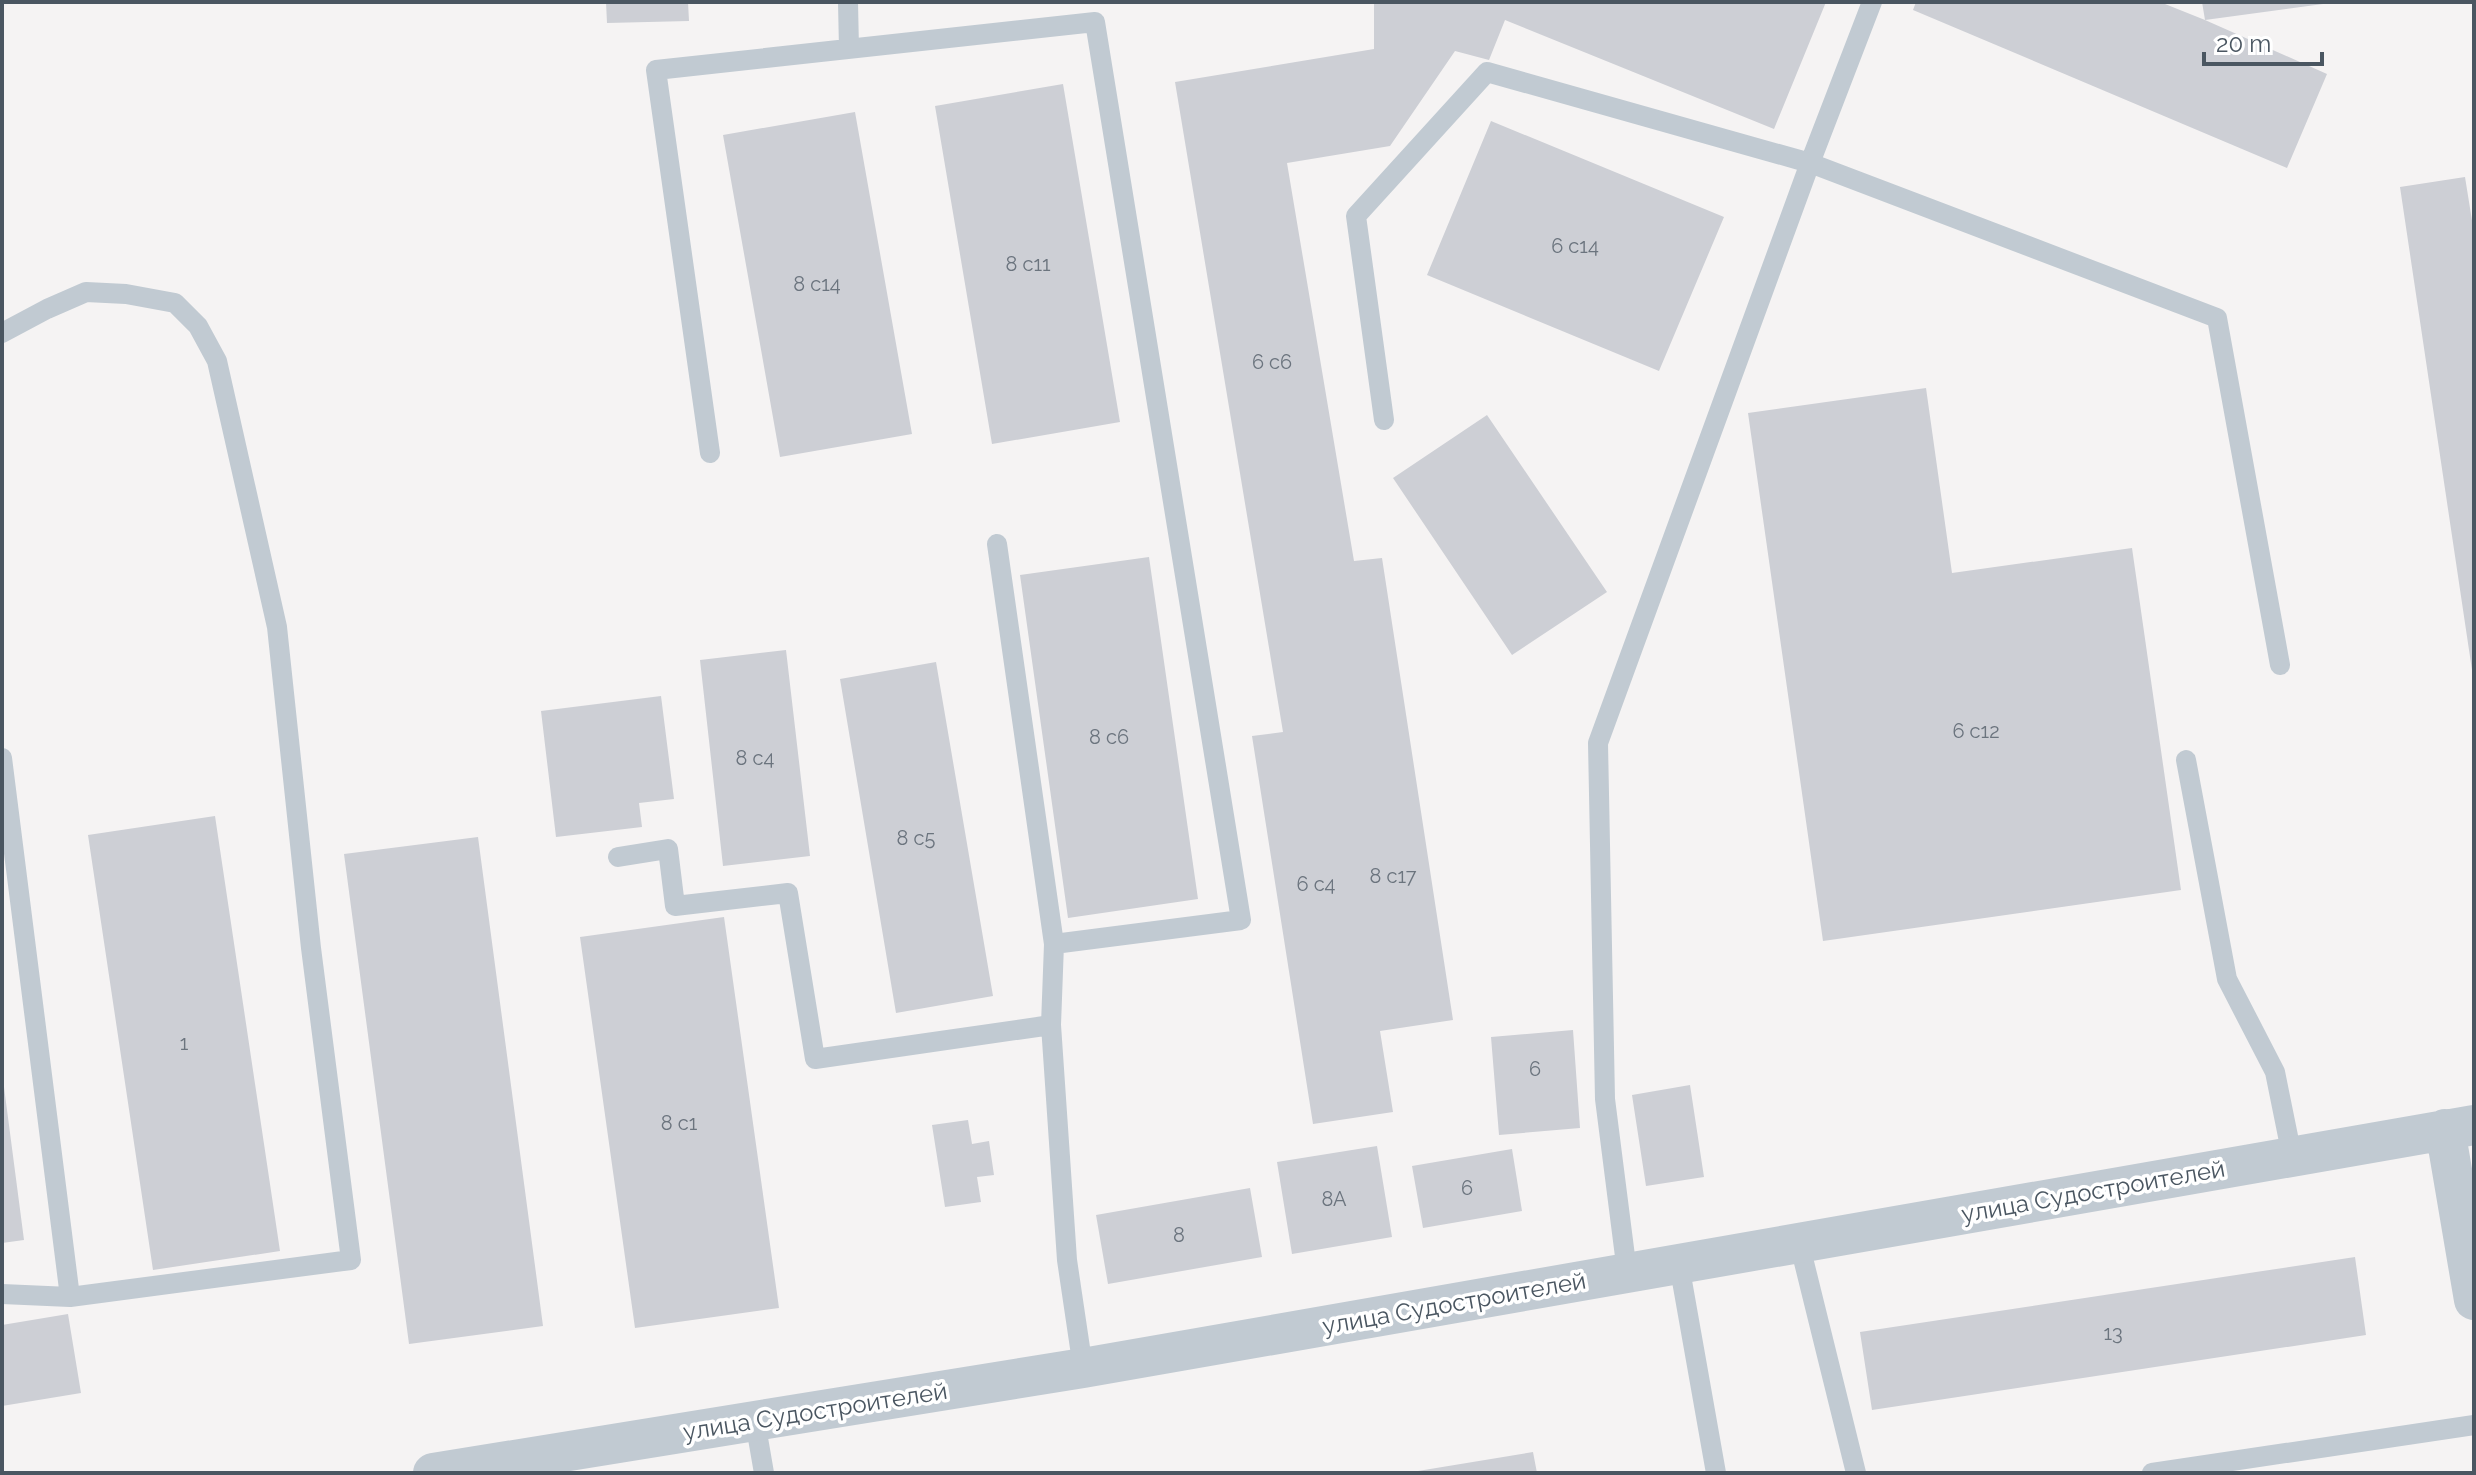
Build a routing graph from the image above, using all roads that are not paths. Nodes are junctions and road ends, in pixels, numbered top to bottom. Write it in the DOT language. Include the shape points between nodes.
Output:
graph roads {
  1 [pos="848,2"];
  2 [pos="1872,2"];
  3 [pos="849,49"];
  4 [pos="1810,163"];
  5 [pos="2,333"];
  6 [pos="1384,420"];
  7 [pos="710,453"];
  8 [pos="997,544"];
  9 [pos="2280,665"];
  10 [pos="2,758"];
  11 [pos="2186,760"];
  12 [pos="618,857"];
  13 [pos="1054,944"];
  14 [pos="1051,1025"];
  15 [pos="2460,1127"];
  16 [pos="2292,1156"];
  17 [pos="1799,1242"];
  18 [pos="1679,1264"];
  19 [pos="1627,1272"];
  20 [pos="2,1294"];
  21 [pos="70,1297"];
  22 [pos="2474,1300"];
  23 [pos="1083,1368"];
  24 [pos="755,1421"];
  25 [pos="2474,1425"];
  26 [pos="433,1473"];
  27 [pos="764,1473"];
  28 [pos="1716,1473"];
  29 [pos="1856,1473"];
  30 [pos="2152,1473"];
  1 -- 3 [label="lane"];
  2 -- 4 [label="lane"];
  3 -- 7 [label="lane" via="656,70"];
  3 -- 13 [label="lane" via="1095,22 1241,920"];
  4 -- 6 [label="lane" via="1487,72 1356,216"];
  4 -- 9 [label="lane" via="2217,318"];
  4 -- 19 [label="lane" via="1598,743 1605,1099"];
  5 -- 21 [label="lane" via="86,292 126,294 175,303 198,326 217,361 277,627 351,1260"];
  8 -- 13 [label="lane"];
  10 -- 21 [label="lane"];
  11 -- 16 [label="lane" via="2227,979 2275,1072"];
  12 -- 14 [label="lane" via="668,849 675,906 788,893 815,1059"];
  13 -- 14 [label="lane"];
  14 -- 23 [label="lane" via="1067,1260"];
  15 -- 16 [label="street, улица Судостроителей"];
  15 -- 22 [label="street"];
  16 -- 17 [label="street, улица Судостроителей"];
  17 -- 18 [label="street, улица Судостроителей"];
  17 -- 29 [label="lane"];
  18 -- 19 [label="street, улица Судостроителей"];
  18 -- 28 [label="lane"];
  19 -- 23 [label="street, улица Судостроителей"];
  20 -- 21 [label="lane"];
  23 -- 24 [label="street, улица Судостроителей"];
  24 -- 26 [label="street, улица Судостроителей"];
  24 -- 27 [label="lane"];
  25 -- 30 [label="lane"];
}
